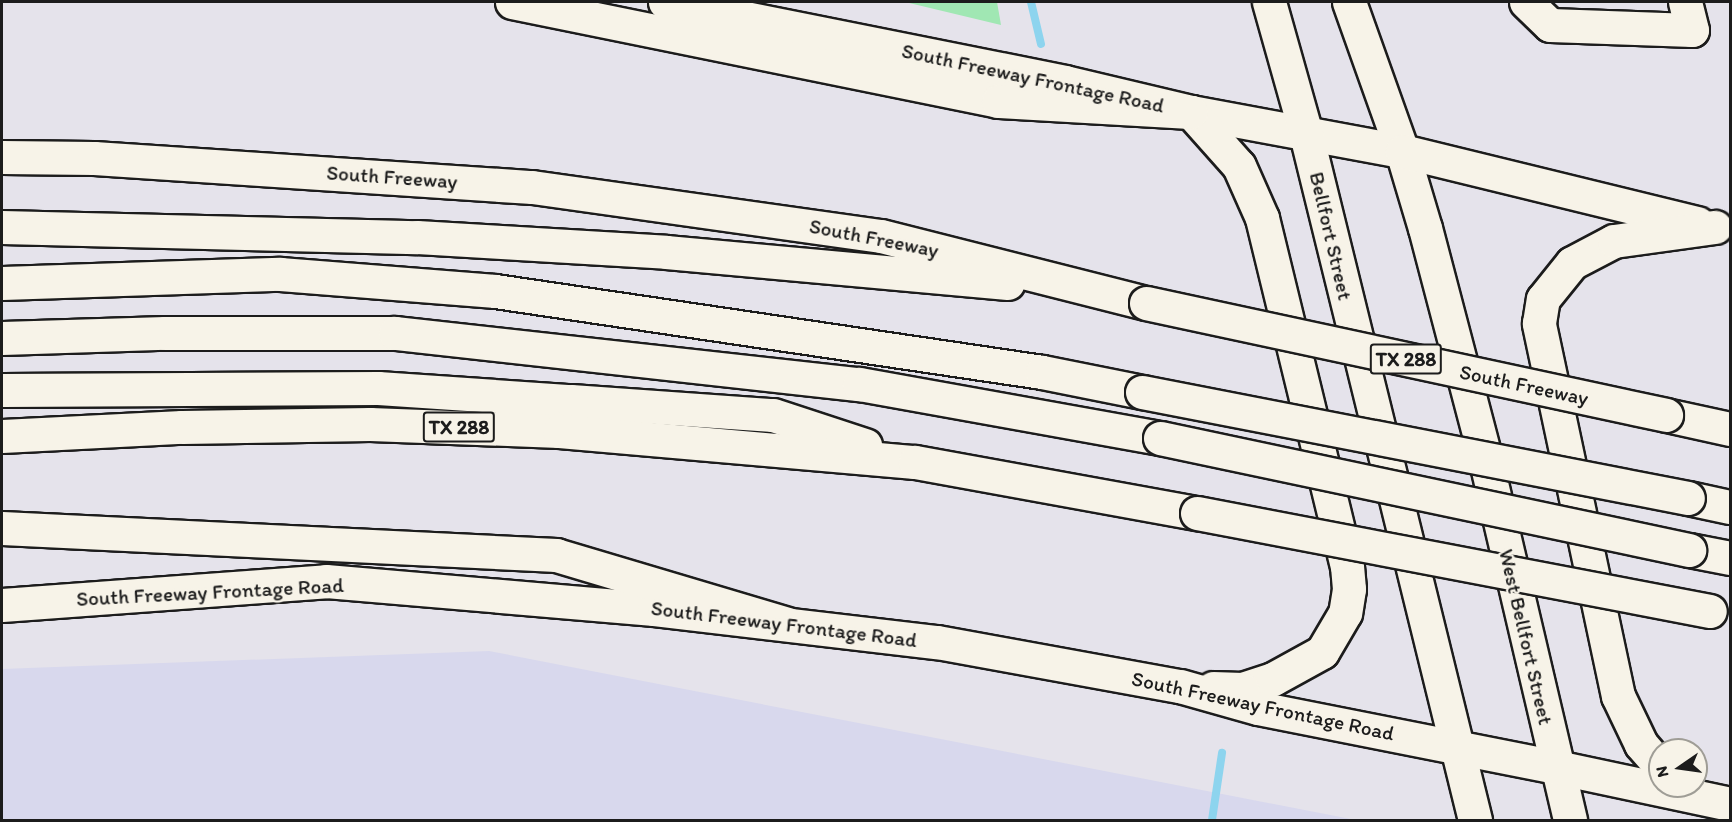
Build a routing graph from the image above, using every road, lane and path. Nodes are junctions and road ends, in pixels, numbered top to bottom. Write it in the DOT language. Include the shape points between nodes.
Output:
graph roads {
  1 [pos="512,2"];
  2 [pos="665,2"];
  3 [pos="1269,2"];
  4 [pos="1348,2"];
  5 [pos="1526,2"];
  6 [pos="1684,2"];
  7 [pos="1191,112"];
  8 [pos="1306,134"];
  9 [pos="1402,151"];
  10 [pos="2,157"];
  11 [pos="2,227"];
  12 [pos="1723,229"];
  13 [pos="2,283"];
  14 [pos="1102,290"];
  15 [pos="2,338"];
  16 [pos="2,390"];
  17 [pos="1731,429"];
  18 [pos="2,436"];
  19 [pos="915,462"];
  20 [pos="1731,507"];
  21 [pos="2,528"];
  22 [pos="1731,558"];
  23 [pos="2,605"];
  24 [pos="1720,613"];
  25 [pos="788,624"];
  26 [pos="1180,686"];
  27 [pos="1456,748"];
  28 [pos="1648,752"];
  29 [pos="1556,767"];
  30 [pos="1713,797"];
  31 [pos="1475,820"];
  32 [pos="1570,820"];
  1 -- 7 [label="main road" via="998,101"];
  2 -- 7 [label="main road, South Freeway Frontage Road" via="1065,82"];
  3 -- 8 [label="main road, Bellfort Street"];
  4 -- 9 [label="main road"];
  5 -- 6 [label="main road" via="1550,25 1692,30"];
  7 -- 8 [label="main road, South Freeway Frontage Road"];
  7 -- 26 [label="main road" via="1239,166 1262,218 1347,566 1349,590 1344,613 1322,652 1273,679 1242,689"];
  8 -- 9 [label="main road, South Freeway Frontage Road"];
  8 -- 27 [label="main road, Bellfort Street"];
  9 -- 12 [label="main road, South Freeway Frontage Road"];
  9 -- 29 [label="main road, West Bellfort Street" via="1484,453"];
  10 -- 14 [label="main road, South Freeway / TX 288" via="94,158 532,187 881,236"];
  11 -- 14 [label="main road" via="440,239 666,252"];
  12 -- 28 [label="main road" via="1614,241 1572,263 1543,300 1539,323 1618,696"];
  13 -- 20 [label="main road, bridge" via="280,274 495,291 1042,372"];
  14 -- 17 [label="main road, South Freeway / TX 288, bridge" via="1146,303"];
  15 -- 22 [label="main road, bridge" via="395,333 859,384 1160,438"];
  16 -- 19 [label="main road" via="378,388 773,415"];
  18 -- 19 [label="main road, TX 288" via="370,424 559,431"];
  19 -- 24 [label="main road, TX 288, bridge"];
  21 -- 25 [label="main road" via="556,555"];
  23 -- 25 [label="main road, South Freeway Frontage Road" via="326,581"];
  25 -- 26 [label="main road, South Freeway Frontage Road" via="938,642"];
  26 -- 27 [label="main road, South Freeway Frontage Road" via="1258,708"];
  27 -- 29 [label="main road, South Freeway Frontage Road"];
  27 -- 31 [label="main road"];
  29 -- 30 [label="main road, South Freeway Frontage Road"];
  29 -- 32 [label="main road, West Bellfort Street"];
}
